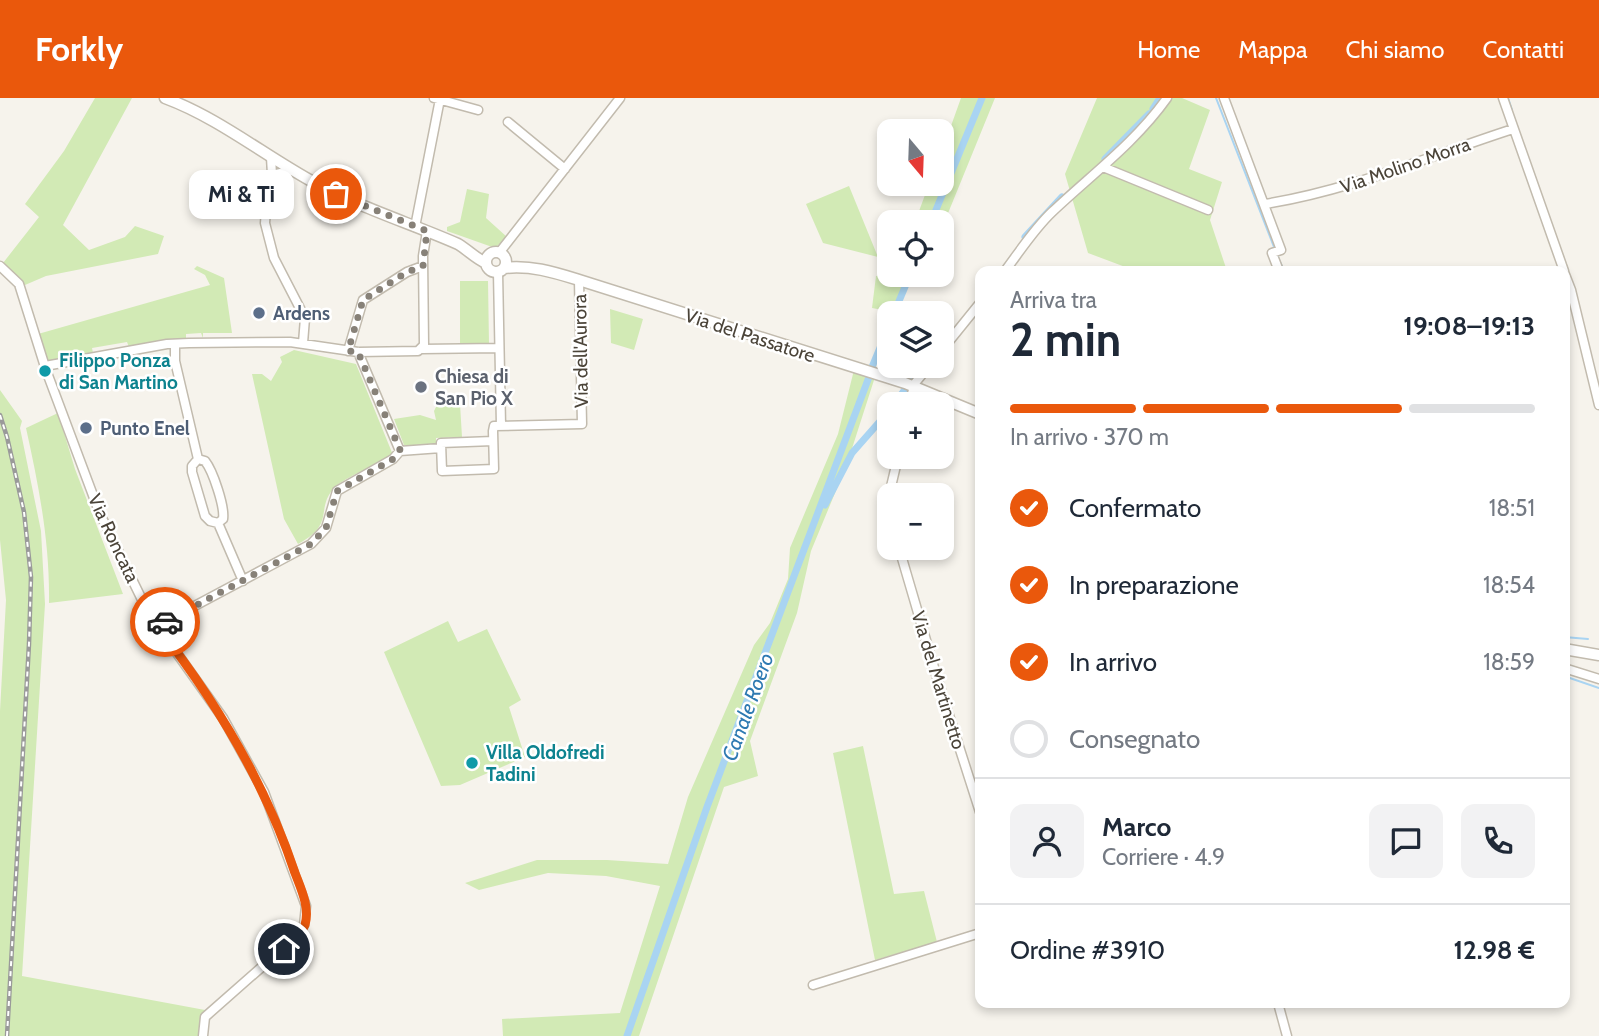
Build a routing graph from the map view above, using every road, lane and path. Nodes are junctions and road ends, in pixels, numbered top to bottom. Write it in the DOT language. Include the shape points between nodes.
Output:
graph roads {
  1 [pos="165,98"];
  2 [pos="620,98"];
  3 [pos="1167,98"];
  4 [pos="1224,98"];
  5 [pos="1503,98"];
  6 [pos="437,99"];
  7 [pos="478,110"];
  8 [pos="508,122"];
  9 [pos="1513,129"];
  10 [pos="271,157"];
  11 [pos="1104,167"];
  12 [pos="565,169"];
  13 [pos="293,170"];
  14 [pos="272,175"];
  15 [pos="1265,204"];
  16 [pos="1208,211"];
  17 [pos="415,227"];
  18 [pos="427,231"];
  19 [pos="497,261"];
  20 [pos="0,266"];
  21 [pos="423,266"];
  22 [pos="1009,266"];
  23 [pos="1277,266"];
  24 [pos="1562,266"];
  25 [pos="579,280"];
  26 [pos="1570,295"];
  27 [pos="975,309"];
  28 [pos="954,335"];
  29 [pos="303,343"];
  30 [pos="175,345"];
  31 [pos="499,348"];
  32 [pos="422,349"];
  33 [pos="348,351"];
  34 [pos="358,352"];
  35 [pos="45,366"];
  36 [pos="920,378"];
  37 [pos="914,387"];
  38 [pos="913,392"];
  39 [pos="1599,405"];
  40 [pos="975,412"];
  41 [pos="501,426"];
  42 [pos="493,441"];
  43 [pos="441,448"];
  44 [pos="400,450"];
  45 [pos="198,459"];
  46 [pos="218,523"];
  47 [pos="903,560"];
  48 [pos="243,581"];
  49 [pos="157,626"];
  50 [pos="1570,650"];
  51 [pos="1599,655"];
  52 [pos="1570,670"];
  53 [pos="1599,679"];
  54 [pos="975,796"];
  55 [pos="975,935"];
  56 [pos="813,985"];
  57 [pos="1279,1008"];
  58 [pos="202,1036"];
  59 [pos="1287,1036"];
  1 -- 10 [label="street, Via del Passatore"];
  2 -- 12 [label="street"];
  3 -- 11 [label="street"];
  4 -- 15 [label="street"];
  5 -- 9 [label="street"];
  6 -- 7 [label="street"];
  6 -- 17 [label="street"];
  8 -- 12 [label="street"];
  9 -- 15 [label="street, Via Molino Morra" via="1365,181"];
  9 -- 24 [label="street"];
  10 -- 13 [label="street, Via del Passatore"];
  10 -- 14 [label="street"];
  11 -- 16 [label="street"];
  11 -- 22 [label="street" via="1049,214"];
  12 -- 19 [label="street"];
  13 -- 14 [label="street"];
  13 -- 17 [label="street, Via del Passatore" via="345,199"];
  14 -- 29 [label="street" via="265,223 274,258 305,318"];
  15 -- 23 [label="street" via="1281,250 1272,253"];
  17 -- 18 [label="street, Via del Passatore"];
  18 -- 19 [label="street, Via del Passatore"];
  18 -- 21 [label="street"];
  19 -- 25 [label="street, Via del Passatore"];
  19 -- 31 [label="street"];
  20 -- 35 [label="street, Via Roncata" via="19,284"];
  21 -- 32 [label="street"];
  21 -- 33 [label="street" via="363,300"];
  25 -- 37 [label="street, Via del Passatore"];
  25 -- 41 [label="street, Via dell'Aurora" via="582,424"];
  26 -- 39 [label="street"];
  27 -- 28 [label="street"];
  29 -- 30 [label="street"];
  29 -- 33 [label="street"];
  30 -- 35 [label="street"];
  30 -- 45 [label="street"];
  31 -- 32 [label="street"];
  31 -- 41 [label="street"];
  32 -- 34 [label="street"];
  33 -- 34 [label="street"];
  34 -- 44 [label="street"];
  35 -- 49 [label="street, Via Roncata" via="100,514"];
  36 -- 37 [label="street"];
  37 -- 38 [label="street"];
  37 -- 40 [label="street, Via del Passatore"];
  41 -- 42 [label="street" via="495,426"];
  42 -- 43 [label="street" via="441,443"];
  42 -- 43 [label="street" via="494,469 442,471"];
  43 -- 44 [label="street"];
  44 -- 48 [label="street" via="393,459 337,491 318,539"];
  45 -- 46 [label="street" via="210,468 223,510"];
  45 -- 46 [label="street" via="192,472 202,505 207,519"];
  46 -- 48 [label="street"];
  47 -- 54 [label="street, Via del Martinetto"];
  48 -- 49 [label="street"];
  49 -- 58 [label="street, Via Roncata" via="223,718 264,792 306,906 298,935 205,1017"];
  50 -- 51 [label="street"];
  52 -- 53 [label="street"];
  55 -- 56 [label="street"];
  57 -- 59 [label="street"];
}
